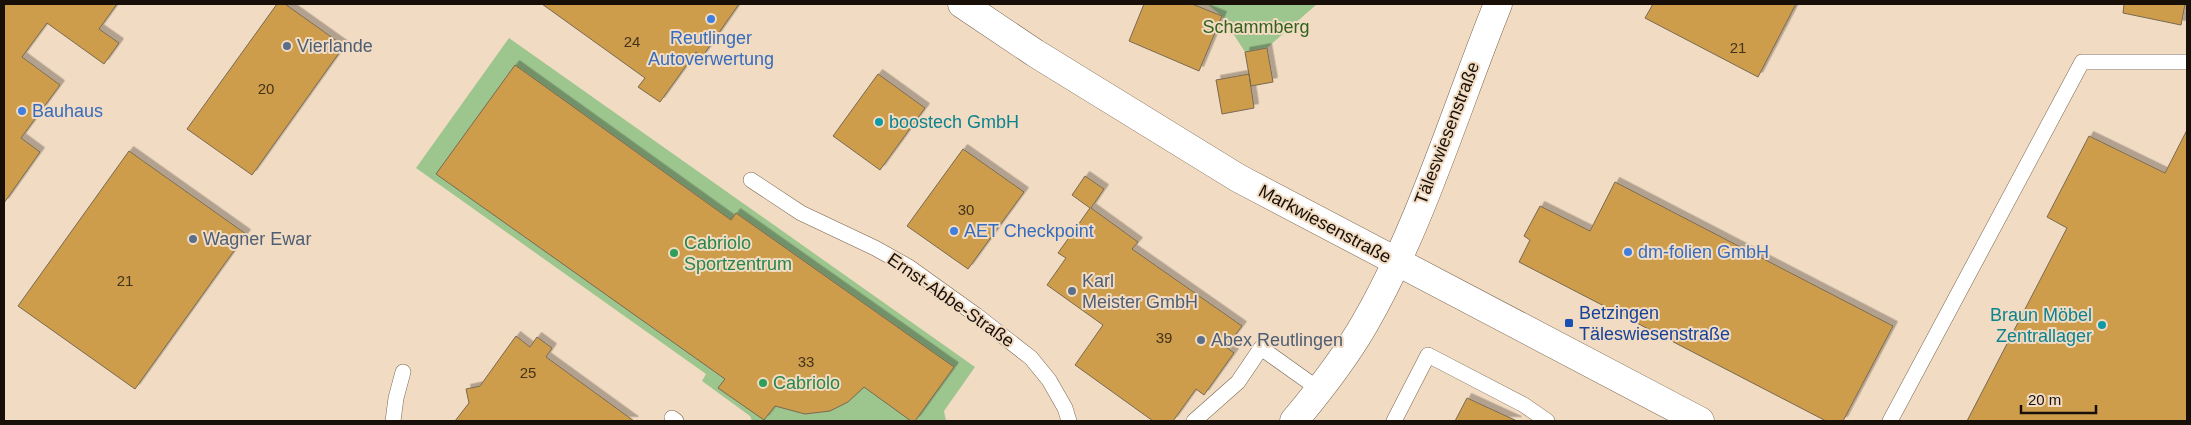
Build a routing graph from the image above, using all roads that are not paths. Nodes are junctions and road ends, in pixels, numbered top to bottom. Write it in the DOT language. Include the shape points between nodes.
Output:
graph roads {
  1 [pos="962,4"];
  2 [pos="1498,4"];
  3 [pos="2187,62"];
  4 [pos="751,180"];
  5 [pos="1396,262"];
  6 [pos="403,372"];
  7 [pos="1320,390"];
  8 [pos="1685,418"];
  9 [pos="393,421"];
  10 [pos="1069,421"];
  11 [pos="1194,421"];
  12 [pos="1294,421"];
  13 [pos="1394,421"];
  14 [pos="1547,421"];
  15 [pos="1890,421"];
  1 -- 5 [label="street, Markwiesenstraße" via="1238,178"];
  2 -- 5 [label="street, Täleswiesenstraße"];
  3 -- 15 [label="lane" via="2082,62"];
  4 -- 10 [label="lane, Ernst-Abbe-Straße" via="801,213 909,267 976,315 1031,358 1049,380"];
  5 -- 7 [label="street" via="1366,322"];
  5 -- 8 [label="street, Markwiesenstraße"];
  6 -- 9 [label="lane"];
  7 -- 11 [label="lane" via="1261,348 1238,382"];
  7 -- 12 [label="street"];
  13 -- 14 [label="lane" via="1428,355 1524,405"];
}
